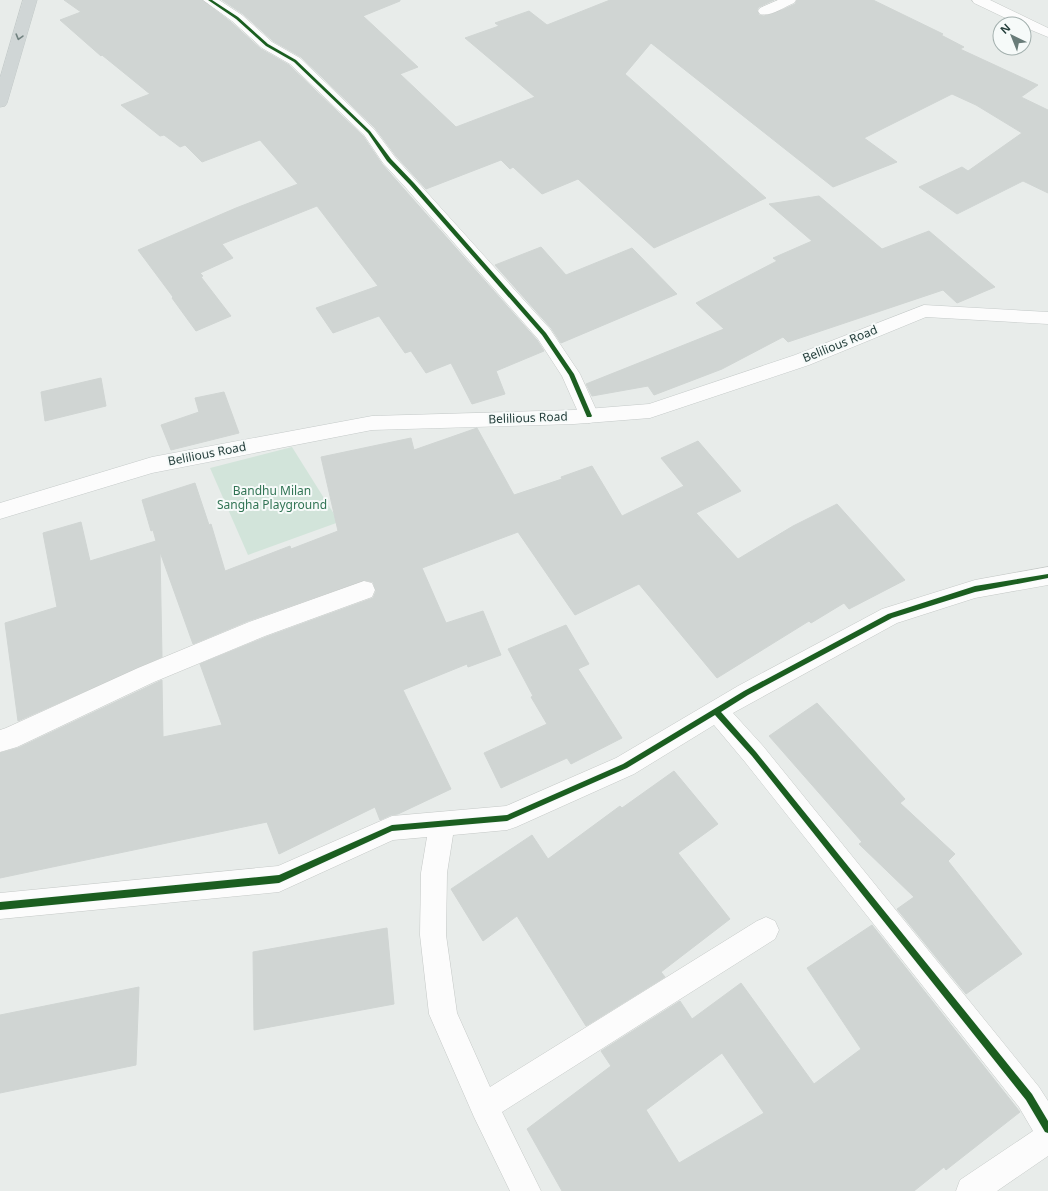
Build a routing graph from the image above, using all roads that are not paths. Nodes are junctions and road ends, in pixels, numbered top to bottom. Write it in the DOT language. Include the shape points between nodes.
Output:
graph roads {
  1 [pos="30,0"];
  2 [pos="210,0"];
  3 [pos="789,0"];
  4 [pos="979,0"];
  5 [pos="765,11"];
  6 [pos="1048,33"];
  7 [pos="0,103"];
  8 [pos="1048,318"];
  9 [pos="589,416"];
  10 [pos="0,512"];
  11 [pos="1048,576"];
  12 [pos="364,590"];
  13 [pos="716,711"];
  14 [pos="0,742"];
  15 [pos="442,824"];
  16 [pos="0,906"];
  17 [pos="766,930"];
  18 [pos="484,1107"];
  19 [pos="1048,1129"];
  20 [pos="1048,1138"];
  21 [pos="526,1191"];
  22 [pos="971,1191"];
  1 -- 7 [label="main road, one-way"];
  2 -- 9 [label="street" via="267,45 295,61 369,132 389,160 544,334 571,374"];
  3 -- 5 [label="street"];
  4 -- 6 [label="street"];
  8 -- 9 [label="street, Belilious Road" via="924,311 802,360 650,411"];
  9 -- 10 [label="street, Belilious Road" via="372,423 152,465"];
  11 -- 13 [label="street" via="976,589 890,616"];
  12 -- 14 [label="street" via="257,629 146,675"];
  13 -- 15 [label="street" via="624,766 507,818"];
  13 -- 19 [label="street" via="754,754 1029,1097"];
  15 -- 16 [label="street" via="392,828 279,879"];
  15 -- 18 [label="street" via="434,873 433,935 443,1014"];
  17 -- 18 [label="street"];
  18 -- 21 [label="street"];
  20 -- 22 [label="street"];
}
